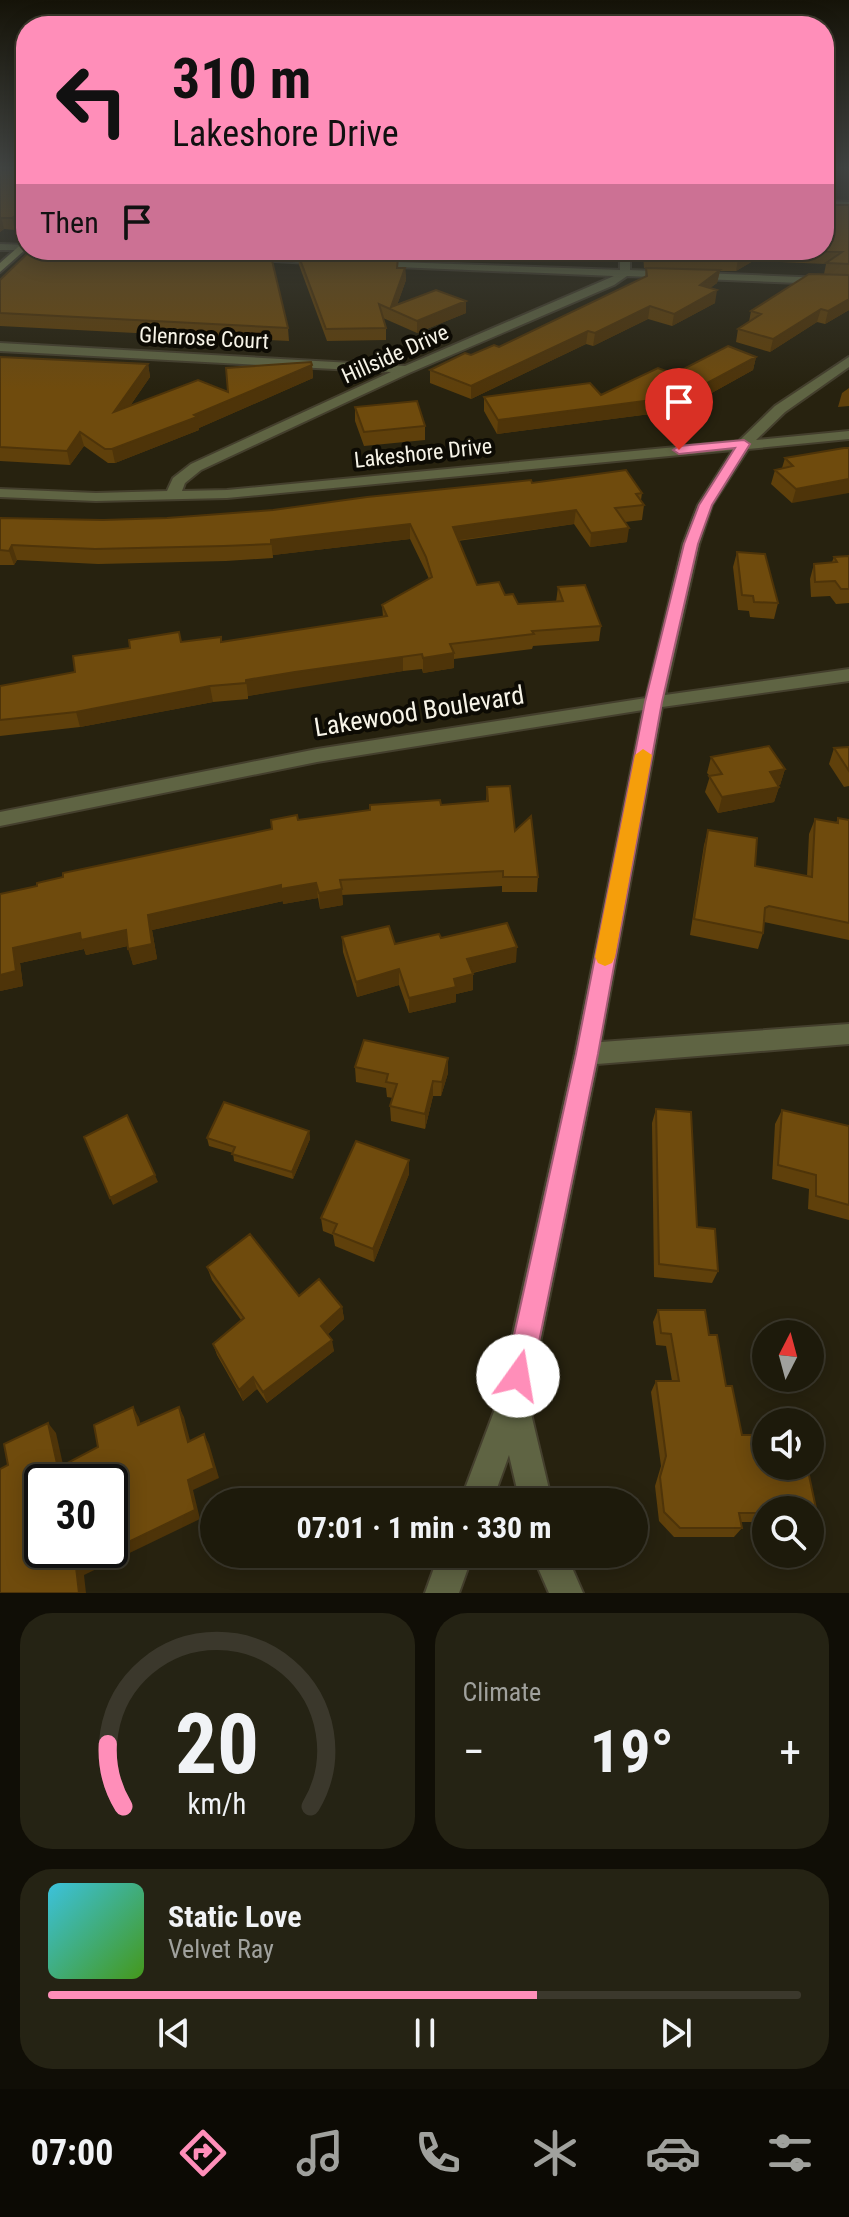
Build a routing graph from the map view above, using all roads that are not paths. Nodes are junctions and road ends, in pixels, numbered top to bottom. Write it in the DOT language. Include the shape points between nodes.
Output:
graph roads {
  1 [pos="16,254"];
  2 [pos="299,260"];
  3 [pos="625,260"];
  4 [pos="343,262"];
  5 [pos="358,262"];
  6 [pos="0,269"];
  7 [pos="625,273"];
  8 [pos="849,282"];
  9 [pos="0,347"];
  10 [pos="849,361"];
  11 [pos="405,370"];
  12 [pos="849,435"];
  13 [pos="744,444"];
  14 [pos="0,493"];
  15 [pos="173,496"];
  16 [pos="849,675"];
  17 [pos="654,702"];
  18 [pos="0,819"];
  19 [pos="849,1034"];
  20 [pos="587,1054"];
  21 [pos="513,1401"];
  22 [pos="481,1488"];
  23 [pos="533,1488"];
  24 [pos="451,1568"];
  25 [pos="555,1568"];
  26 [pos="442,1593"];
  27 [pos="566,1593"];
  1 -- 6 [label="main road"];
  2 -- 4 [label="street"];
  3 -- 7 [label="street"];
  5 -- 7 [label="street"];
  7 -- 8 [label="street"];
  7 -- 11 [label="street, Hillside Drive"];
  9 -- 11 [label="street, Glenrose Court"];
  10 -- 13 [label="street" via="780,409"];
  11 -- 15 [label="street, Hillside Drive" via="196,467 178,481"];
  12 -- 13 [label="street, Lakeshore Drive"];
  13 -- 15 [label="street, Lakeshore Drive"];
  13 -- 17 [label="street" via="705,505 691,544"];
  14 -- 15 [label="street, Lakeshore Drive"];
  16 -- 17 [label="street, Lakewood Boulevard"];
  17 -- 18 [label="street, Lakewood Boulevard" via="232,769"];
  17 -- 20 [label="street"];
  19 -- 20 [label="street"];
  20 -- 21 [label="street"];
  21 -- 22 [label="street"];
  21 -- 23 [label="street"];
  24 -- 26 [label="street"];
  25 -- 27 [label="street"];
}
